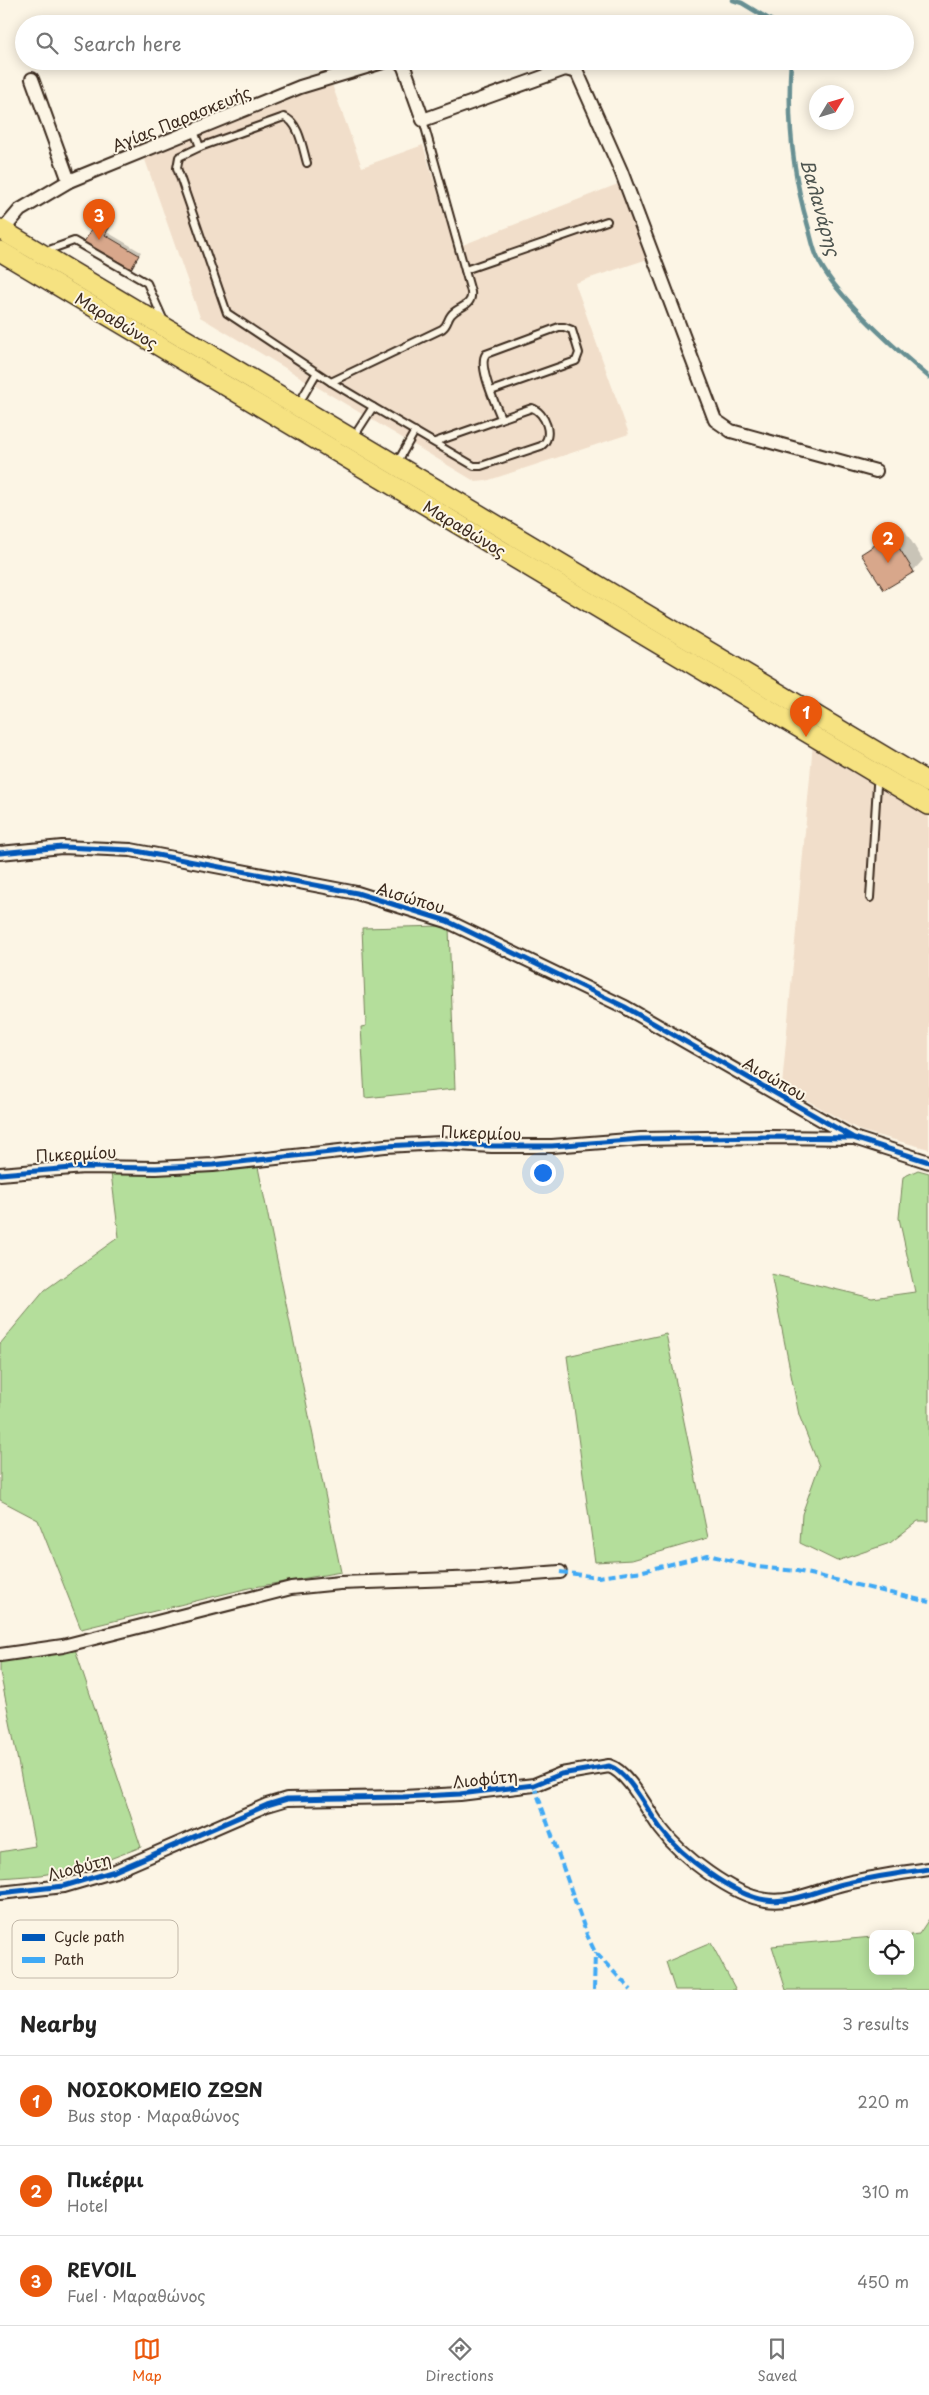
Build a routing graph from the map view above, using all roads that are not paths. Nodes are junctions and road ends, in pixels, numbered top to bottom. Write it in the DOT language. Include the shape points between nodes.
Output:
graph roads {
  1 [pos="356,70"];
  2 [pos="405,70"];
  3 [pos="562,70"];
  4 [pos="569,70"];
  5 [pos="32,79"];
  6 [pos="423,120"];
  7 [pos="194,131"];
  8 [pos="200,147"];
  9 [pos="307,164"];
  10 [pos="69,181"];
  11 [pos="607,220"];
  12 [pos="1,230"];
  13 [pos="0,251"];
  14 [pos="41,253"];
  15 [pos="465,270"];
  16 [pos="167,329"];
  17 [pos="316,374"];
  18 [pos="331,382"];
  19 [pos="491,391"];
  20 [pos="297,406"];
  21 [pos="373,407"];
  22 [pos="501,418"];
  23 [pos="415,431"];
  24 [pos="353,439"];
  25 [pos="434,442"];
  26 [pos="396,465"];
  27 [pos="876,471"];
  28 [pos="880,776"];
  29 [pos="929,783"];
  30 [pos="929,805"];
  31 [pos="0,853"];
  32 [pos="870,898"];
  33 [pos="854,1138"];
  34 [pos="929,1162"];
  35 [pos="0,1174"];
  36 [pos="560,1572"];
  37 [pos="0,1655"];
  38 [pos="929,1869"];
  39 [pos="0,1894"];
  1 -- 7 [label="street, Αγίας Παρασκευής" via="300,87"];
  2 -- 6 [label="street"];
  3 -- 6 [label="street"];
  4 -- 27 [label="street" via="577,72 621,171 715,420 731,431"];
  5 -- 10 [label="street"];
  6 -- 15 [label="lane"];
  7 -- 8 [label="lane"];
  7 -- 10 [label="street, Αγίας Παρασκευής"];
  8 -- 9 [label="lane" via="284,117 294,124"];
  8 -- 17 [label="lane" via="179,156 176,168 227,313"];
  10 -- 12 [label="street, Αγίας Παρασκευής" via="20,210"];
  11 -- 15 [label="lane"];
  12 -- 14 [label="main road, Μαραθώνος"];
  13 -- 28 [label="main road, Μαραθώνος"];
  14 -- 16 [label="main road, Μαραθώνος"];
  14 -- 16 [label="lane" via="74,241 147,283"];
  15 -- 18 [label="lane" via="472,292 471,300 452,314 445,327"];
  16 -- 20 [label="main road, Μαραθώνος"];
  17 -- 18 [label="lane"];
  17 -- 20 [label="lane"];
  18 -- 21 [label="lane"];
  19 -- 19 [label="lane" via="482,361 486,354 559,327 572,330 579,353 576,360"];
  19 -- 22 [label="lane"];
  20 -- 24 [label="main road, Μαραθώνος"];
  21 -- 23 [label="lane"];
  21 -- 24 [label="lane"];
  22 -- 25 [label="lane"];
  22 -- 25 [label="lane" via="528,409 536,410 548,431 548,440 541,446 478,466"];
  23 -- 25 [label="lane"];
  23 -- 26 [label="lane"];
  24 -- 26 [label="main road, Μαραθώνος"];
  26 -- 29 [label="main road, Μαραθώνος"];
  28 -- 30 [label="main road, Μαραθώνος"];
  28 -- 32 [label="lane"];
  31 -- 33 [label="street, Αισώπου" via="62,847 131,850 357,893 447,921 625,1008"];
  33 -- 34 [label="street, Πικερμίου"];
  33 -- 35 [label="street, Πικερμίου" via="641,1139 552,1146 441,1143 213,1165 84,1167"];
  36 -- 37 [label="street" via="340,1582 292,1588 63,1646"];
  38 -- 39 [label="street, Λιοφύτη" via="891,1874 783,1900 756,1897 732,1887 688,1857 667,1837 626,1778 609,1766 561,1774 534,1785 460,1794 287,1799 114,1871 64,1886"];
}
